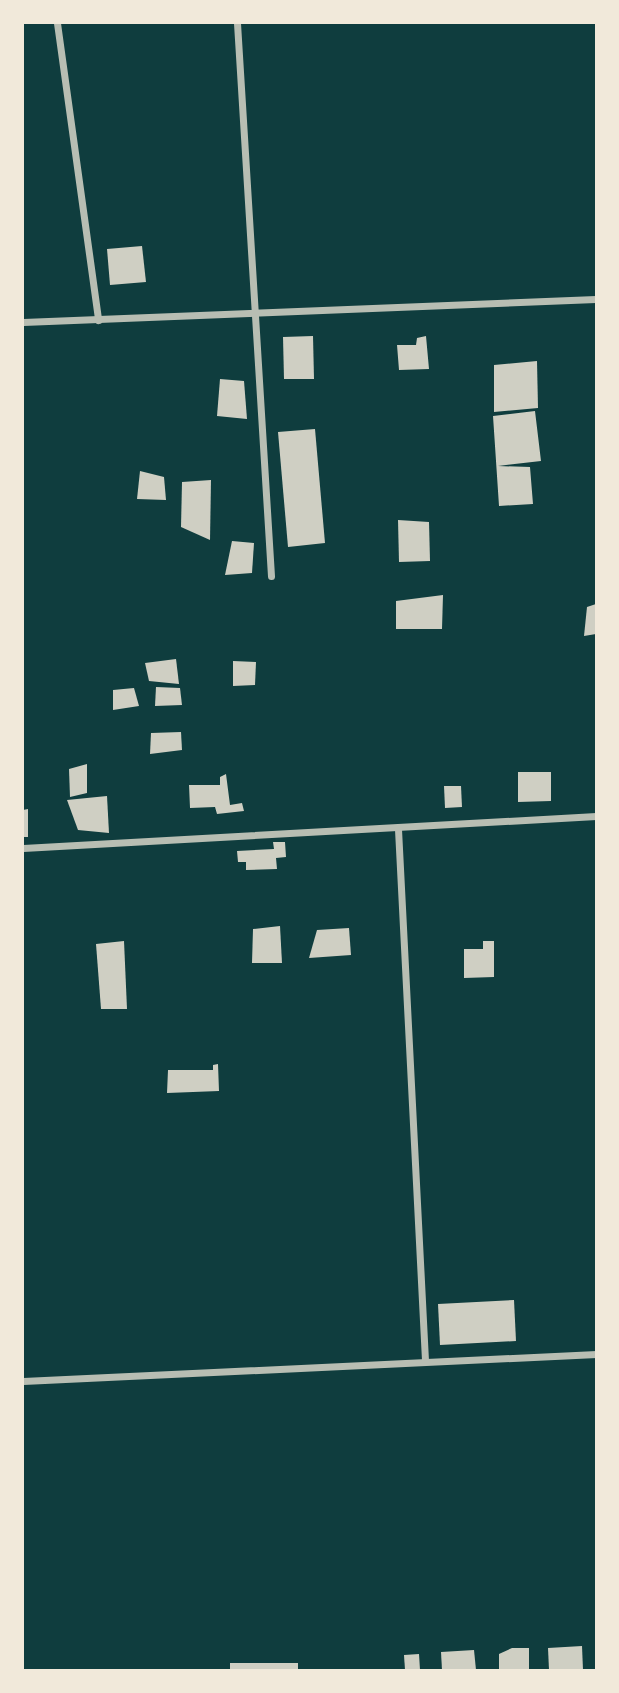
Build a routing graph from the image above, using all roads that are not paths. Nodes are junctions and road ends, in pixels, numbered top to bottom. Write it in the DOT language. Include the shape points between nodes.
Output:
graph roads {
  1 [pos="57,23"];
  2 [pos="237,23"];
  3 [pos="596,299"];
  4 [pos="258,314"];
  5 [pos="98,320"];
  6 [pos="23,322"];
  7 [pos="271,576"];
  8 [pos="596,816"];
  9 [pos="398,829"];
  10 [pos="23,848"];
  11 [pos="596,1354"];
  12 [pos="425,1360"];
  13 [pos="23,1381"];
  1 -- 5 [label="street"];
  2 -- 4 [label="street"];
  3 -- 4 [label="street"];
  4 -- 5 [label="street"];
  4 -- 7 [label="street"];
  5 -- 6 [label="street"];
  8 -- 9 [label="street"];
  9 -- 10 [label="street"];
  9 -- 12 [label="street"];
  11 -- 12 [label="street"];
  12 -- 13 [label="street"];
}
